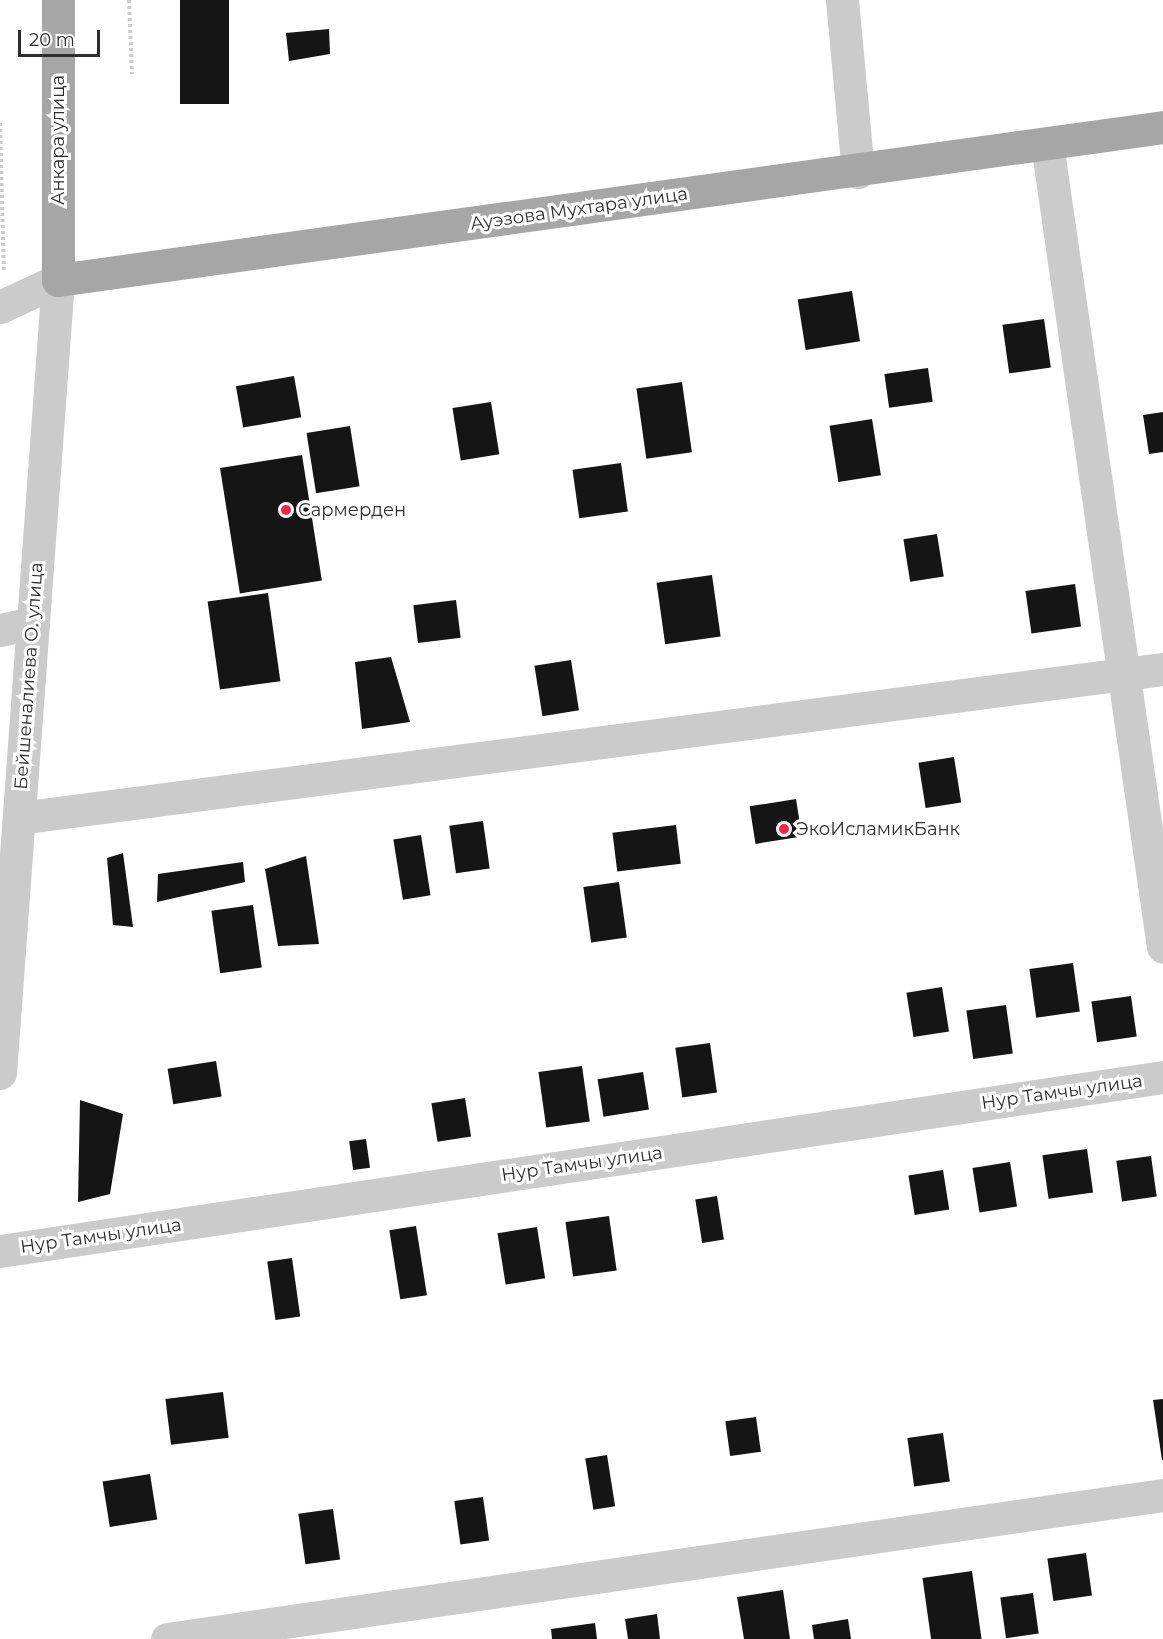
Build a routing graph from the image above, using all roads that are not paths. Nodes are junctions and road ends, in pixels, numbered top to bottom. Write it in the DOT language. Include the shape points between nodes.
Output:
graph roads {
  1 [pos="58,0"];
  2 [pos="842,0"];
  3 [pos="1163,127"];
  4 [pos="1047,144"];
  5 [pos="858,171"];
  6 [pos="58,280"];
  7 [pos="2,292"];
  8 [pos="33,623"];
  9 [pos="0,630"];
  10 [pos="1163,669"];
  11 [pos="1123,675"];
  12 [pos="19,818"];
  13 [pos="6,906"];
  14 [pos="1163,947"];
  15 [pos="1,1057"];
  16 [pos="1163,1077"];
  17 [pos="0,1251"];
  18 [pos="1163,1495"];
  19 [pos="167,1639"];
  1 -- 6 [label="main road, Анкара улица"];
  2 -- 5 [label="street"];
  3 -- 4 [label="main road, Ауэзова Мухтара улица"];
  4 -- 5 [label="main road, Ауэзова Мухтара улица"];
  4 -- 11 [label="street"];
  5 -- 6 [label="main road, Ауэзова Мухтара улица"];
  6 -- 7 [label="street, Ауэзова Мухтара улица"];
  6 -- 8 [label="street, Бейшеналиева О. улица"];
  8 -- 9 [label="street"];
  8 -- 12 [label="street, Бейшеналиева О. улица"];
  10 -- 11 [label="street"];
  11 -- 12 [label="street"];
  11 -- 14 [label="street"];
  12 -- 13 [label="street, Бейшеналиева О. улица"];
  13 -- 15 [label="street, Бейшеналиева О. улица"];
  16 -- 17 [label="street, Нур Тамчы улица"];
  18 -- 19 [label="street"];
}
